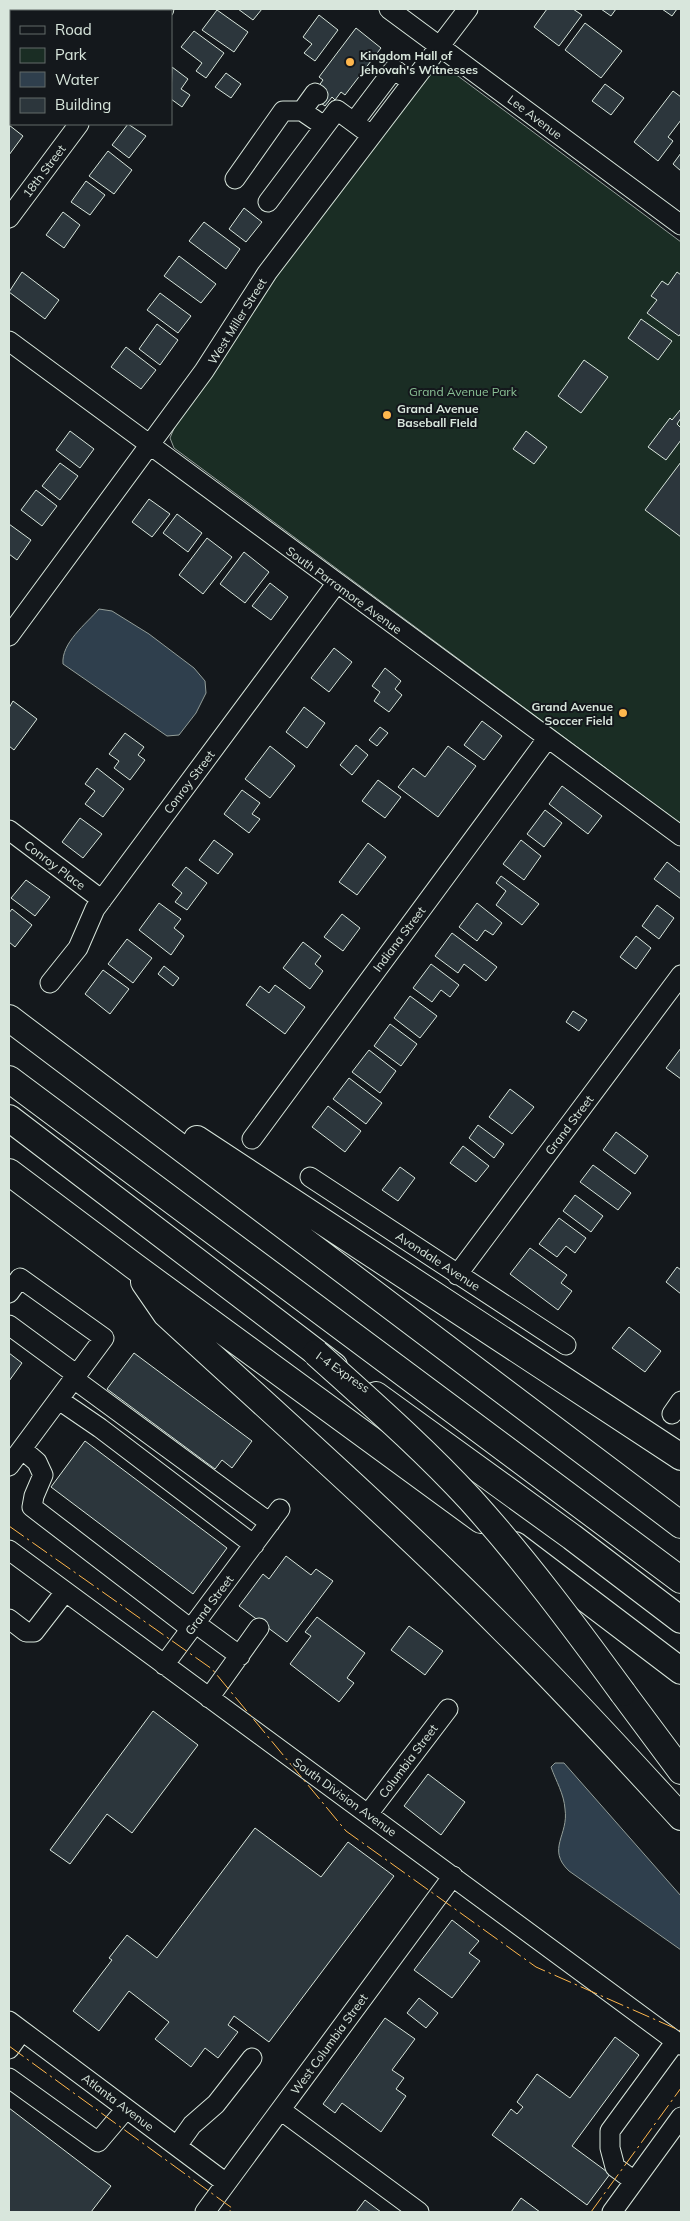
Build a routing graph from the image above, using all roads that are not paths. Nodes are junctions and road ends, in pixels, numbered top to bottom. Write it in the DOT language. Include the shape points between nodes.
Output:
graph roads {
  1 [pos="389,9"];
  2 [pos="468,9"];
  3 [pos="439,46"];
  4 [pos="411,82"];
  5 [pos="327,103"];
  6 [pos="302,111"];
  7 [pos="354,122"];
  8 [pos="77,125"];
  9 [pos="324,126"];
  10 [pos="371,135"];
  11 [pos="235,179"];
  12 [pos="268,202"];
  13 [pos="9,218"];
  14 [pos="681,225"];
  15 [pos="9,341"];
  16 [pos="149,446"];
  17 [pos="336,584"];
  18 [pos="9,636"];
  19 [pos="547,740"];
  20 [pos="9,830"];
  21 [pos="681,836"];
  22 [pos="102,900"];
  23 [pos="681,975"];
  24 [pos="50,983"];
  25 [pos="9,1013"];
  26 [pos="9,1018"];
  27 [pos="9,1079"];
  28 [pos="9,1118"];
  29 [pos="252,1139"];
  30 [pos="9,1172"];
  31 [pos="310,1177"];
  32 [pos="134,1266"];
  33 [pos="457,1274"];
  34 [pos="9,1293"];
  35 [pos="9,1324"];
  36 [pos="566,1345"];
  37 [pos="316,1353"];
  38 [pos="76,1377"];
  39 [pos="59,1400"];
  40 [pos="22,1449"];
  41 [pos="674,1454"];
  42 [pos="9,1466"];
  43 [pos="681,1525"];
  44 [pos="254,1545"];
  45 [pos="9,1550"];
  46 [pos="681,1580"];
  47 [pos="65,1592"];
  48 [pos="9,1620"];
  49 [pos="681,1620"];
  50 [pos="193,1626"];
  51 [pos="259,1628"];
  52 [pos="240,1656"];
  53 [pos="164,1665"];
  54 [pos="681,1671"];
  55 [pos="209,1698"];
  56 [pos="448,1709"];
  57 [pos="681,1771"];
  58 [pos="368,1814"];
  59 [pos="681,1817"];
  60 [pos="453,1876"];
  61 [pos="15,2026"];
  62 [pos="678,2043"];
  63 [pos="9,2049"];
  64 [pos="252,2058"];
  65 [pos="9,2078"];
  66 [pos="126,2108"];
  67 [pos="282,2111"];
  68 [pos="681,2117"];
  69 [pos="177,2146"];
  70 [pos="634,2182"];
  71 [pos="226,2184"];
  72 [pos="622,2209"];
  73 [pos="205,2212"];
  74 [pos="419,2212"];
  1 -- 3 [label="street, Lee Avenue"];
  2 -- 3 [label="street, West Miller Street"];
  3 -- 4 [label="street, West Miller Street"];
  3 -- 14 [label="street, Lee Avenue"];
  4 -- 7 [label="street" via="394,69"];
  4 -- 10 [label="street, West Miller Street"];
  5 -- 6 [label="street" via="315,93"];
  5 -- 7 [label="street"];
  5 -- 9 [label="street"];
  6 -- 9 [label="street"];
  6 -- 11 [label="street" via="283,111"];
  7 -- 10 [label="street"];
  8 -- 13 [label="street, 18th Street"];
  9 -- 12 [label="street"];
  10 -- 16 [label="street, West Miller Street" via="267,273 204,372"];
  15 -- 16 [label="street, South Parramore Avenue"];
  16 -- 17 [label="street, South Parramore Avenue"];
  16 -- 18 [label="street, West Miller Street"];
  17 -- 19 [label="street, South Parramore Avenue"];
  17 -- 22 [label="street, Conroy Street"];
  19 -- 21 [label="street, South Parramore Avenue"];
  19 -- 29 [label="street, Indiana Street"];
  20 -- 22 [label="street, Conroy Place"];
  22 -- 24 [label="street, Conroy Street" via="78,948"];
  23 -- 33 [label="street, Grand Street"];
  25 -- 41 [label="highway"];
  26 -- 43 [label="highway"];
  27 -- 46 [label="highway"];
  28 -- 37 [label="highway, I-4 Express"];
  30 -- 32 [label="highway"];
  31 -- 33 [label="street, Avondale Avenue"];
  32 -- 54 [label="highway" via="537,1561"];
  32 -- 59 [label="highway" via="166,1314 378,1508 504,1630 599,1726"];
  33 -- 36 [label="street, Avondale Avenue"];
  34 -- 38 [label="street" via="20,1278 104,1338"];
  35 -- 38 [label="street"];
  37 -- 49 [label="highway, I-4 Express, bridge" via="572,1537"];
  37 -- 57 [label="highway, bridge" via="395,1424 470,1499 568,1617"];
  38 -- 39 [label="street"];
  38 -- 44 [label="street, Grand Street" via="275,1516"];
  39 -- 40 [label="street"];
  39 -- 44 [label="street"];
  40 -- 42 [label="street"];
  40 -- 50 [label="street" via="37,1462 43,1475 32,1507"];
  44 -- 50 [label="street, Grand Street"];
  45 -- 47 [label="street, South Division Avenue"];
  47 -- 48 [label="street" via="34,1632 26,1632"];
  47 -- 53 [label="street, South Division Avenue"];
  50 -- 52 [label="street"];
  50 -- 53 [label="street, Grand Street"];
  51 -- 52 [label="street"];
  52 -- 55 [label="street"];
  53 -- 55 [label="street, South Division Avenue"];
  55 -- 58 [label="street, South Division Avenue"];
  56 -- 58 [label="street, Columbia Street"];
  58 -- 60 [label="street, South Division Avenue"];
  60 -- 62 [label="street, South Division Avenue"];
  60 -- 67 [label="street, West Columbia Street"];
  61 -- 63 [label="street"];
  61 -- 66 [label="street, Atlanta Avenue"];
  62 -- 70 [label="street" via="610,2131 615,2167"];
  64 -- 69 [label="street"];
  65 -- 66 [label="street" via="98,2142"];
  66 -- 69 [label="street, Atlanta Avenue"];
  67 -- 71 [label="street, West Columbia Street"];
  67 -- 74 [label="street"];
  68 -- 70 [label="street"];
  69 -- 71 [label="street, Atlanta Avenue"];
  70 -- 72 [label="street"];
  71 -- 73 [label="street, West Columbia Street"];
}
